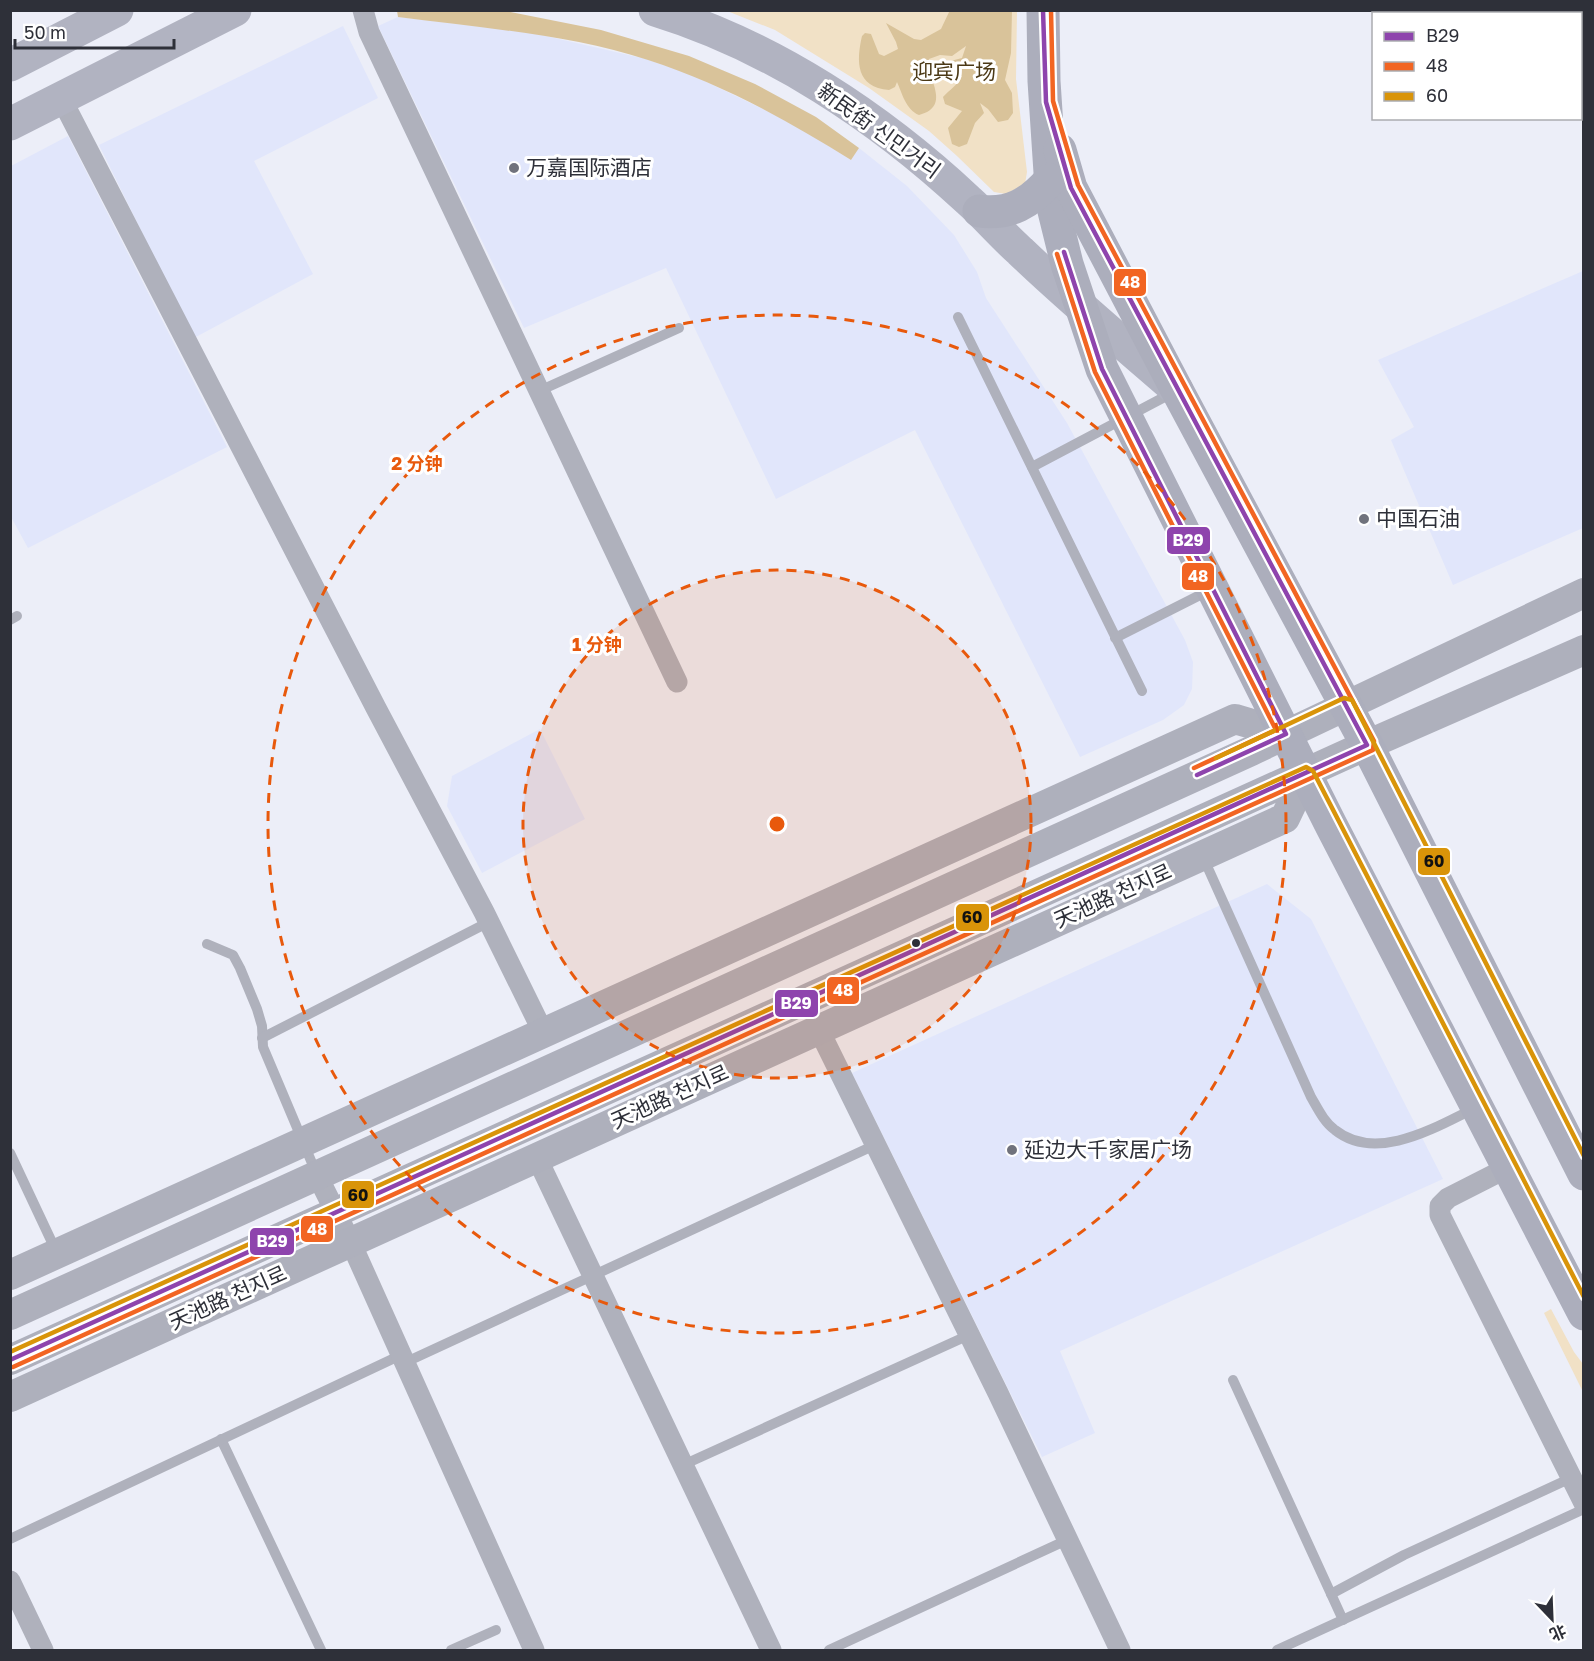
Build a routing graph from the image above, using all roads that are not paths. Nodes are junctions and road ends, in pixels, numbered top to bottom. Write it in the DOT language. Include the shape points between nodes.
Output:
graph roads {
  1 [pos="117,10"];
  2 [pos="235,10"];
  3 [pos="363,10"];
  4 [pos="655,10"];
  5 [pos="1043,10"];
  6 [pos="10,65"];
  7 [pos="61,98"];
  8 [pos="1046,102"];
  9 [pos="10,124"];
  10 [pos="1050,180"];
  11 [pos="979,211"];
  12 [pos="1018,250"];
  13 [pos="1082,309"];
  14 [pos="958,317"];
  15 [pos="679,328"];
  16 [pos="1102,369"];
  17 [pos="1176,390"];
  18 [pos="539,391"];
  19 [pos="1126,417"];
  20 [pos="1032,467"];
  21 [pos="1213,588"];
  22 [pos="1584,593"];
  23 [pos="1115,638"];
  24 [pos="1584,650"];
  25 [pos="677,682"];
  26 [pos="1142,692"];
  27 [pos="1347,705"];
  28 [pos="1286,734"];
  29 [pos="1367,745"];
  30 [pos="1306,774"];
  31 [pos="1202,856"];
  32 [pos="489,922"];
  33 [pos="207,944"];
  34 [pos="819,1030"];
  35 [pos="543,1032"];
  36 [pos="262,1038"];
  37 [pos="1476,1107"];
  38 [pos="303,1141"];
  39 [pos="876,1145"];
  40 [pos="10,1153"];
  41 [pos="537,1158"];
  42 [pos="1508,1168"];
  43 [pos="1584,1174"];
  44 [pos="317,1175"];
  45 [pos="336,1212"];
  46 [pos="351,1243"];
  47 [pos="57,1253"];
  48 [pos="10,1275"];
  49 [pos="593,1275"];
  50 [pos="1584,1314"];
  51 [pos="10,1315"];
  52 [pos="969,1335"];
  53 [pos="403,1359"];
  54 [pos="10,1360"];
  55 [pos="1233,1380"];
  56 [pos="10,1397"];
  57 [pos="221,1439"];
  58 [pos="683,1465"];
  59 [pos="1571,1478"];
  60 [pos="1584,1503"];
  61 [pos="1584,1509"];
  62 [pos="10,1539"];
  63 [pos="1067,1540"];
  64 [pos="10,1581"];
  65 [pos="1332,1594"];
  66 [pos="1343,1620"];
  67 [pos="496,1630"];
  68 [pos="43,1650"];
  69 [pos="321,1650"];
  70 [pos="451,1650"];
  71 [pos="534,1650"];
  72 [pos="771,1650"];
  73 [pos="829,1650"];
  74 [pos="1120,1650"];
  75 [pos="1277,1650"];
  1 -- 6 [label="main road"];
  2 -- 7 [label="main road"];
  3 -- 18 [label="street" via="369,32"];
  4 -- 11 [label="main road, 新民街 신민거리" via="742,44 806,78 864,115"];
  5 -- 8 [label="highway, 新民街 신민거리"];
  7 -- 9 [label="main road"];
  7 -- 32 [label="street"];
  8 -- 10 [label="highway, 新民街 신민거리"];
  8 -- 17 [label="highway, 新民街 신민거리" via="1071,188"];
  10 -- 11 [label="highway" via="1036,196 1014,208"];
  10 -- 13 [label="highway, 新民街 신민거리" via="1067,264"];
  11 -- 12 [label="main road, 新民街 신민거리"];
  12 -- 13 [label="main road, 新民街 신민거리"];
  12 -- 16 [label="main road, 新民街 신민거리"];
  13 -- 16 [label="highway, 新民街 신민거리"];
  13 -- 17 [label="main road, 新民街 신민거리"];
  14 -- 20 [label="lane"];
  15 -- 18 [label="lane"];
  16 -- 19 [label="highway, 新民街 신민거리"];
  17 -- 19 [label="lane"];
  17 -- 27 [label="highway, 新民街 신민거리"];
  18 -- 25 [label="street"];
  19 -- 20 [label="lane"];
  19 -- 21 [label="highway, 新民街 신민거리"];
  20 -- 23 [label="lane"];
  21 -- 23 [label="lane"];
  21 -- 28 [label="highway, 新民街 신민거리"];
  22 -- 27 [label="main road"];
  23 -- 26 [label="lane"];
  24 -- 29 [label="main road, 天池路 천지로"];
  27 -- 28 [label="main road"];
  27 -- 29 [label="highway, 新民街 신민거리"];
  28 -- 30 [label="highway, 新民街 신민거리"];
  28 -- 35 [label="main road" via="1235,719"];
  28 -- 44 [label="main road"];
  29 -- 30 [label="main road, 天池路 천지로"];
  29 -- 43 [label="highway, 新民街 신민거리"];
  30 -- 31 [label="main road, 天池路 천지로" via="1285,819"];
  30 -- 37 [label="highway, 新民街 신민거리"];
  30 -- 45 [label="main road, 天池路 천지로"];
  31 -- 34 [label="main road, 天池路 천지로"];
  31 -- 37 [label="lane" via="1311,1097 1333,1129 1362,1141 1398,1140 1430,1131"];
  32 -- 35 [label="street"];
  32 -- 36 [label="lane"];
  33 -- 36 [label="lane" via="233,956 257,1009"];
  34 -- 39 [label="street"];
  34 -- 41 [label="main road, 天池路 천지로"];
  35 -- 38 [label="main road"];
  36 -- 38 [label="lane"];
  37 -- 42 [label="highway, 新民街 신민거리"];
  38 -- 44 [label="lane"];
  38 -- 47 [label="main road"];
  39 -- 49 [label="lane"];
  39 -- 52 [label="street"];
  40 -- 47 [label="lane"];
  41 -- 46 [label="main road, 天池路 천지로"];
  41 -- 49 [label="street"];
  42 -- 50 [label="highway, 新民街 신민거리"];
  42 -- 59 [label="street" via="1448,1198 1440,1206 1440,1215"];
  44 -- 45 [label="street"];
  44 -- 51 [label="main road"];
  45 -- 46 [label="street"];
  45 -- 54 [label="main road, 天池路 천지로"];
  46 -- 53 [label="street"];
  46 -- 56 [label="main road, 天池路 천지로"];
  47 -- 48 [label="main road"];
  49 -- 53 [label="lane"];
  49 -- 58 [label="street"];
  52 -- 58 [label="lane"];
  52 -- 63 [label="street"];
  53 -- 57 [label="lane"];
  53 -- 71 [label="street"];
  55 -- 65 [label="lane"];
  57 -- 62 [label="lane"];
  57 -- 69 [label="lane"];
  58 -- 72 [label="street"];
  59 -- 60 [label="street"];
  59 -- 65 [label="lane" via="1404,1555"];
  61 -- 66 [label="lane"];
  63 -- 73 [label="lane"];
  63 -- 74 [label="street"];
  64 -- 68 [label="street"];
  65 -- 66 [label="lane"];
  66 -- 75 [label="lane"];
  67 -- 70 [label="lane"];
}
